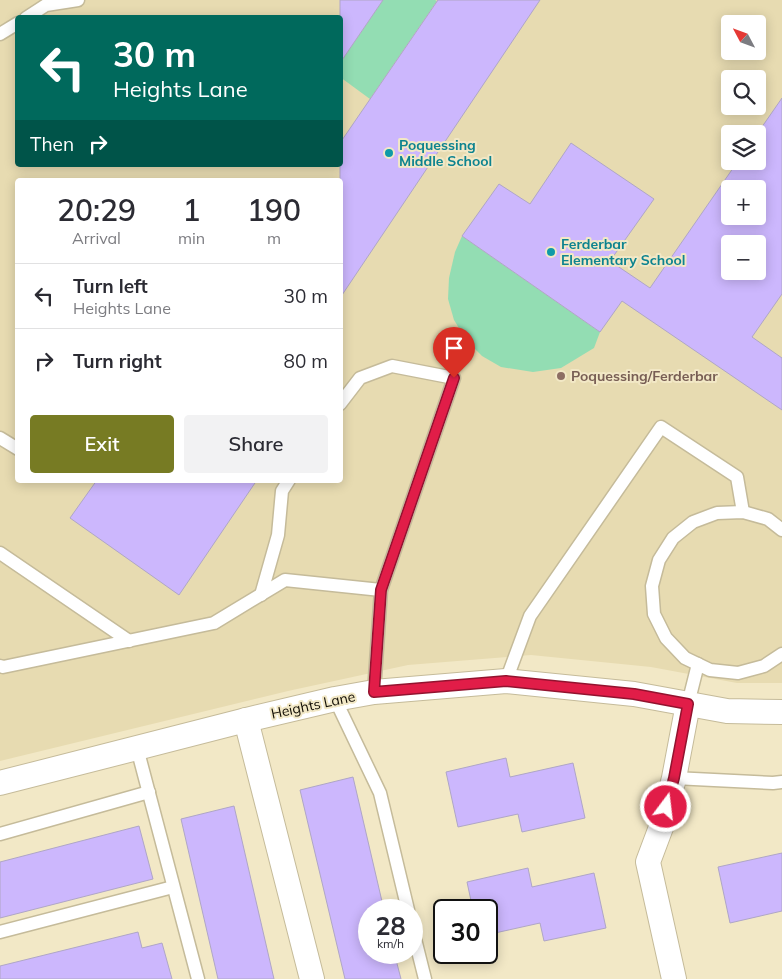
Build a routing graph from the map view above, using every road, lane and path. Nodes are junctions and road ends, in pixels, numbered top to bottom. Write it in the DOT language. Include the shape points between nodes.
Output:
graph roads {
  1 [pos="78,0"];
  2 [pos="47,3"];
  3 [pos="30,15"];
  4 [pos="15,25"];
  5 [pos="0,34"];
  6 [pos="343,400"];
  7 [pos="0,438"];
  8 [pos="15,448"];
  9 [pos="287,483"];
  10 [pos="743,512"];
  11 [pos="782,530"];
  12 [pos="0,553"];
  13 [pos="381,590"];
  14 [pos="261,595"];
  15 [pos="129,641"];
  16 [pos="782,654"];
  17 [pos="698,664"];
  18 [pos="0,666"];
  19 [pos="506,681"];
  20 [pos="374,692"];
  21 [pos="335,699"];
  22 [pos="688,704"];
  23 [pos="782,712"];
  24 [pos="246,720"];
  25 [pos="137,748"];
  26 [pos="674,778"];
  27 [pos="782,782"];
  28 [pos="0,783"];
  29 [pos="149,792"];
  30 [pos="0,834"];
  31 [pos="173,887"];
  32 [pos="405,899"];
  33 [pos="0,932"];
  34 [pos="421,964"];
  35 [pos="198,979"];
  36 [pos="312,979"];
  37 [pos="425,979"];
  38 [pos="674,979"];
  1 -- 2 [label="lane"];
  2 -- 3 [label="lane"];
  4 -- 5 [label="lane"];
  6 -- 13 [label="lane" via="360,378 392,366 454,378"];
  7 -- 8 [label="lane"];
  9 -- 14 [label="lane" via="282,491 278,535"];
  10 -- 11 [label="lane" via="768,519"];
  10 -- 17 [label="lane" via="717,513 693,522 673,538 659,560 652,586 654,614 666,638 685,658"];
  10 -- 19 [label="lane" via="736,477 661,427 530,616"];
  12 -- 15 [label="lane"];
  13 -- 14 [label="lane" via="285,580"];
  13 -- 20 [label="lane"];
  14 -- 15 [label="lane" via="214,623"];
  15 -- 18 [label="lane"];
  16 -- 17 [label="lane" via="764,666 738,672 710,670"];
  17 -- 22 [label="lane"];
  19 -- 20 [label="street, Heights Lane"];
  19 -- 22 [label="street, Heights Lane" via="634,694"];
  20 -- 21 [label="street, Heights Lane"];
  21 -- 24 [label="street, Heights Lane"];
  21 -- 32 [label="lane" via="380,793"];
  22 -- 23 [label="street, Heights Lane" via="726,711"];
  22 -- 26 [label="street"];
  24 -- 25 [label="street, Heights Lane"];
  24 -- 36 [label="street"];
  25 -- 28 [label="street, Heights Lane"];
  25 -- 29 [label="lane"];
  26 -- 27 [label="lane"];
  26 -- 38 [label="street" via="648,862"];
  29 -- 30 [label="lane"];
  29 -- 31 [label="lane"];
  31 -- 33 [label="lane"];
  31 -- 35 [label="lane"];
  34 -- 37 [label="lane"];
}
